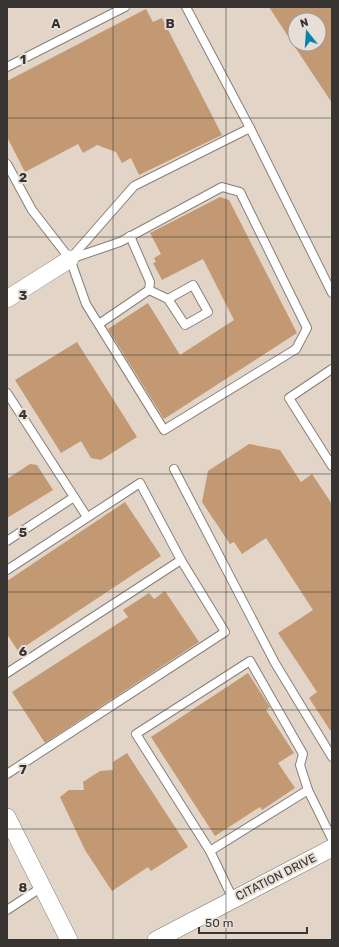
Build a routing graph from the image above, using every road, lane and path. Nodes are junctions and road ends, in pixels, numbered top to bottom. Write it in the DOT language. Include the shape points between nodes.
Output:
graph roads {
  1 [pos="124,7"];
  2 [pos="186,7"];
  3 [pos="7,67"];
  4 [pos="250,128"];
  5 [pos="7,164"];
  6 [pos="130,236"];
  7 [pos="70,259"];
  8 [pos="149,290"];
  9 [pos="332,293"];
  10 [pos="7,299"];
  11 [pos="168,299"];
  12 [pos="99,324"];
  13 [pos="332,368"];
  14 [pos="7,393"];
  15 [pos="332,466"];
  16 [pos="174,469"];
  17 [pos="74,497"];
  18 [pos="88,518"];
  19 [pos="7,541"];
  20 [pos="181,560"];
  21 [pos="7,570"];
  22 [pos="7,673"];
  23 [pos="332,757"];
  24 [pos="7,774"];
  25 [pos="308,790"];
  26 [pos="7,817"];
  27 [pos="332,839"];
  28 [pos="332,848"];
  29 [pos="210,851"];
  30 [pos="42,887"];
  31 [pos="233,899"];
  32 [pos="7,910"];
  33 [pos="166,938"];
  34 [pos="69,940"];
  1 -- 3 [label="lane"];
  2 -- 4 [label="lane"];
  4 -- 7 [label="lane" via="134,186"];
  4 -- 9 [label="lane"];
  5 -- 7 [label="lane" via="32,210"];
  6 -- 7 [label="lane" via="120,242"];
  6 -- 8 [label="lane" via="150,282"];
  6 -- 12 [label="lane" via="222,187 240,192 307,328 296,349 164,430"];
  7 -- 10 [label="street"];
  7 -- 12 [label="lane" via="86,304"];
  8 -- 11 [label="lane"];
  8 -- 12 [label="lane"];
  11 -- 11 [label="lane" via="193,285 208,312 186,325"];
  13 -- 15 [label="lane" via="289,398"];
  14 -- 17 [label="lane"];
  16 -- 23 [label="lane" via="275,663"];
  17 -- 18 [label="lane"];
  17 -- 19 [label="lane"];
  18 -- 20 [label="lane" via="140,483"];
  18 -- 21 [label="lane"];
  20 -- 22 [label="lane"];
  20 -- 24 [label="lane" via="225,632"];
  25 -- 27 [label="lane"];
  25 -- 29 [label="lane"];
  25 -- 29 [label="lane" via="300,765 303,754 250,661 136,734"];
  26 -- 30 [label="street"];
  28 -- 31 [label="street, CITATION DRIVE"];
  29 -- 31 [label="lane"];
  30 -- 32 [label="lane"];
  30 -- 34 [label="street"];
  31 -- 33 [label="street, CITATION DRIVE"];
}
